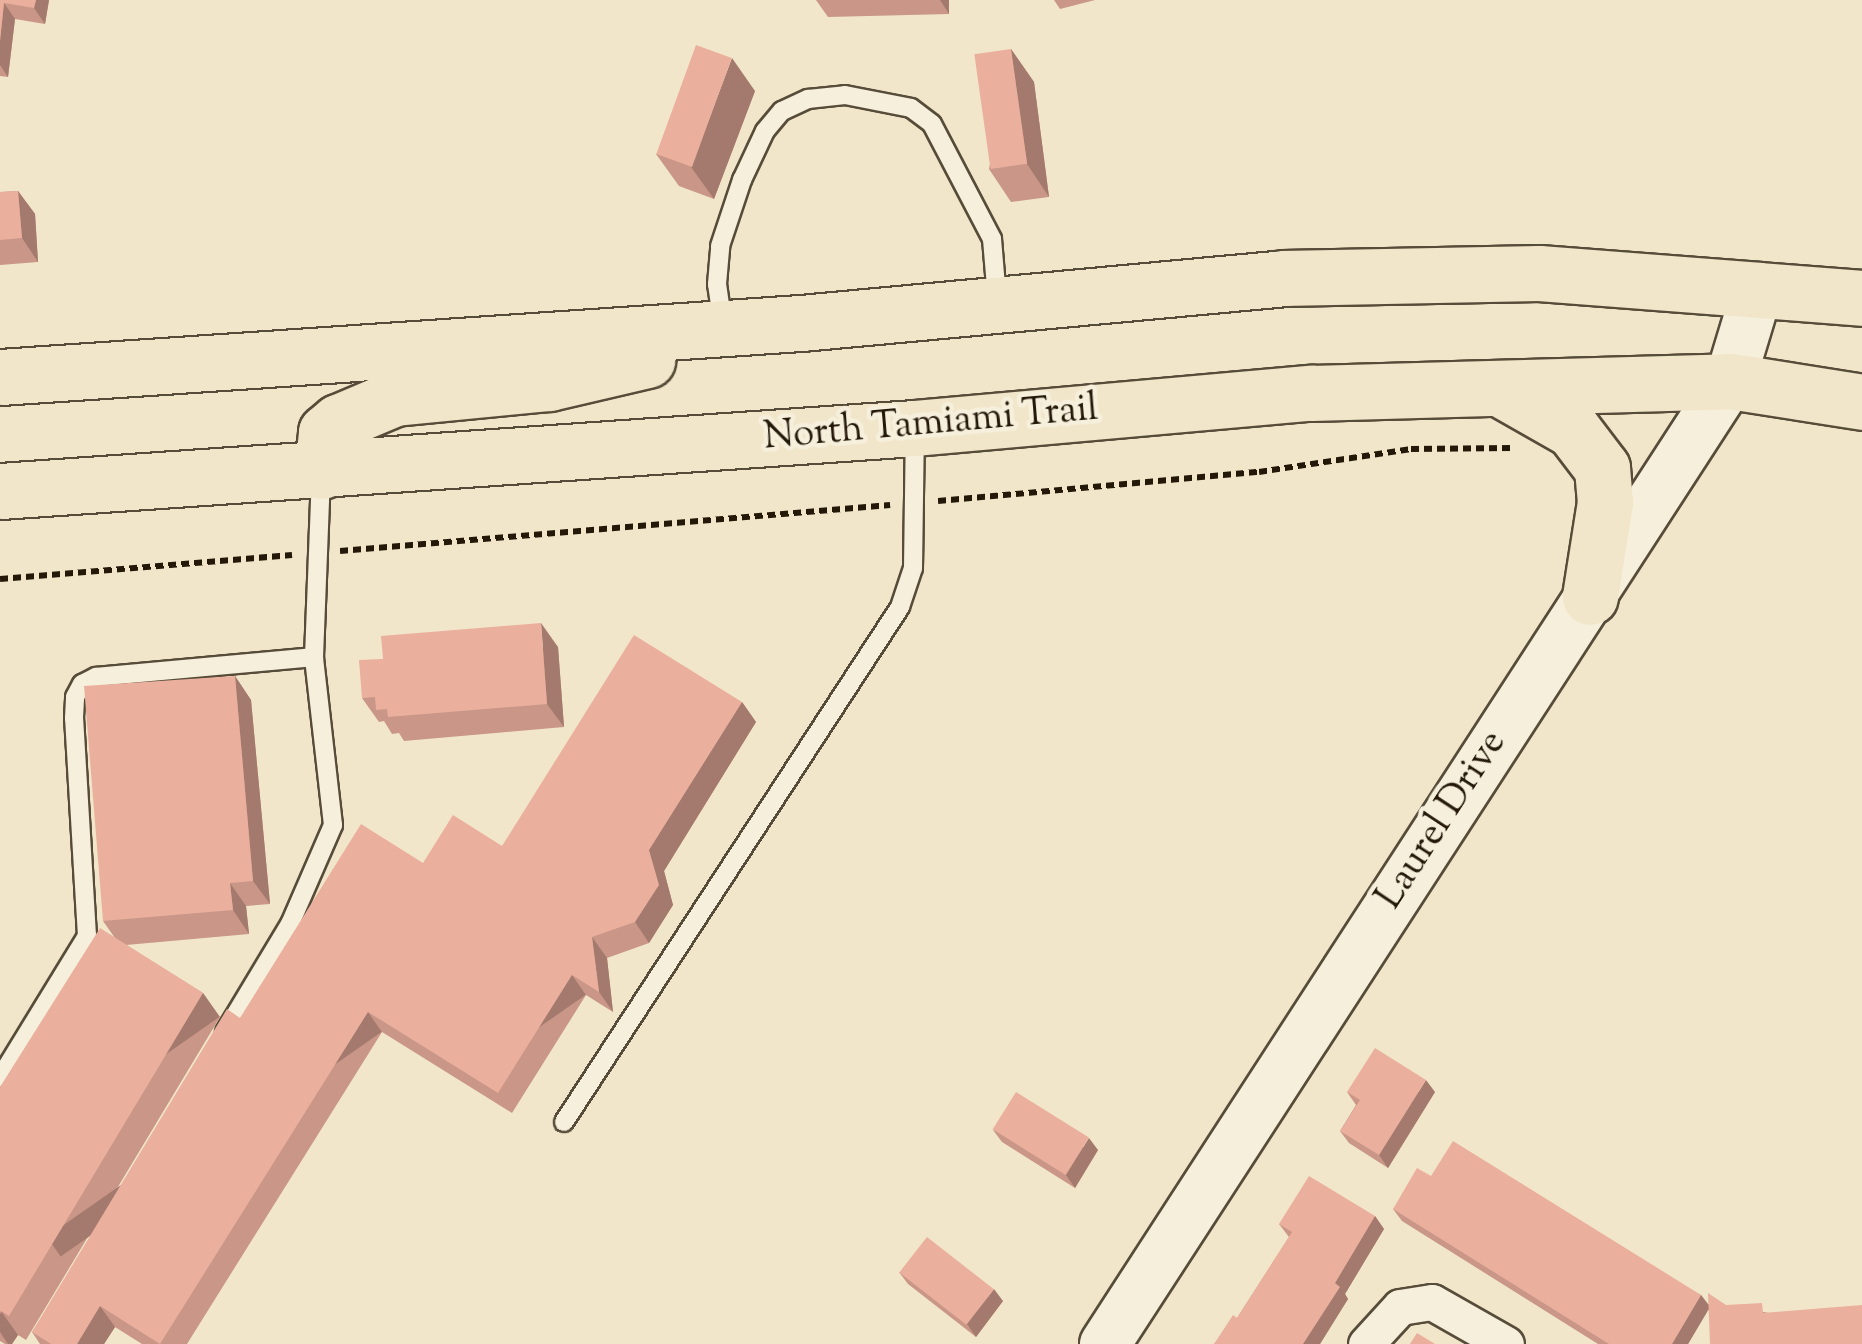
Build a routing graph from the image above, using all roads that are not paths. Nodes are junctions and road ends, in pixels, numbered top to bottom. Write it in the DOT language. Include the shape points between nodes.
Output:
graph roads {
  1 [pos="1758,288"];
  2 [pos="1862,298"];
  3 [pos="998,304"];
  4 [pos="725,334"];
  5 [pos="0,377"];
  6 [pos="1730,381"];
  7 [pos="1500,390"];
  8 [pos="1862,402"];
  9 [pos="915,428"];
  10 [pos="322,471"];
  11 [pos="0,492"];
  12 [pos="1590,597"];
  13 [pos="314,657"];
  14 [pos="219,1042"];
  15 [pos="0,1078"];
  16 [pos="564,1122"];
  17 [pos="1105,1344"];
  18 [pos="1366,1344"];
  19 [pos="1506,1344"];
  1 -- 2 [label="main road"];
  1 -- 3 [label="main road" via="1539,272 1321,277"];
  1 -- 6 [label="street, Laurel Drive"];
  3 -- 4 [label="main road"];
  3 -- 4 [label="lane" via="992,238 932,124 910,108 845,95 808,99 765,130 742,180 720,246 716,284"];
  4 -- 5 [label="main road"];
  4 -- 10 [label="main road" via="549,383 395,398 326,432"];
  6 -- 7 [label="main road, North Tamiami Trail"];
  6 -- 8 [label="main road, North Tamiami Trail"];
  6 -- 12 [label="street, Laurel Drive"];
  7 -- 9 [label="main road, North Tamiami Trail" via="1311,393"];
  7 -- 12 [label="main road" via="1573,430 1602,468 1604,502"];
  9 -- 10 [label="main road, North Tamiami Trail"];
  9 -- 16 [label="lane" via="913,568 900,608"];
  10 -- 11 [label="main road, North Tamiami Trail"];
  10 -- 13 [label="lane"];
  12 -- 17 [label="street, Laurel Drive"];
  13 -- 14 [label="lane" via="333,825 290,924"];
  13 -- 15 [label="lane" via="96,676 82,684 74,718 88,936"];
  18 -- 19 [label="street" via="1400,1307 1432,1302"];
}
